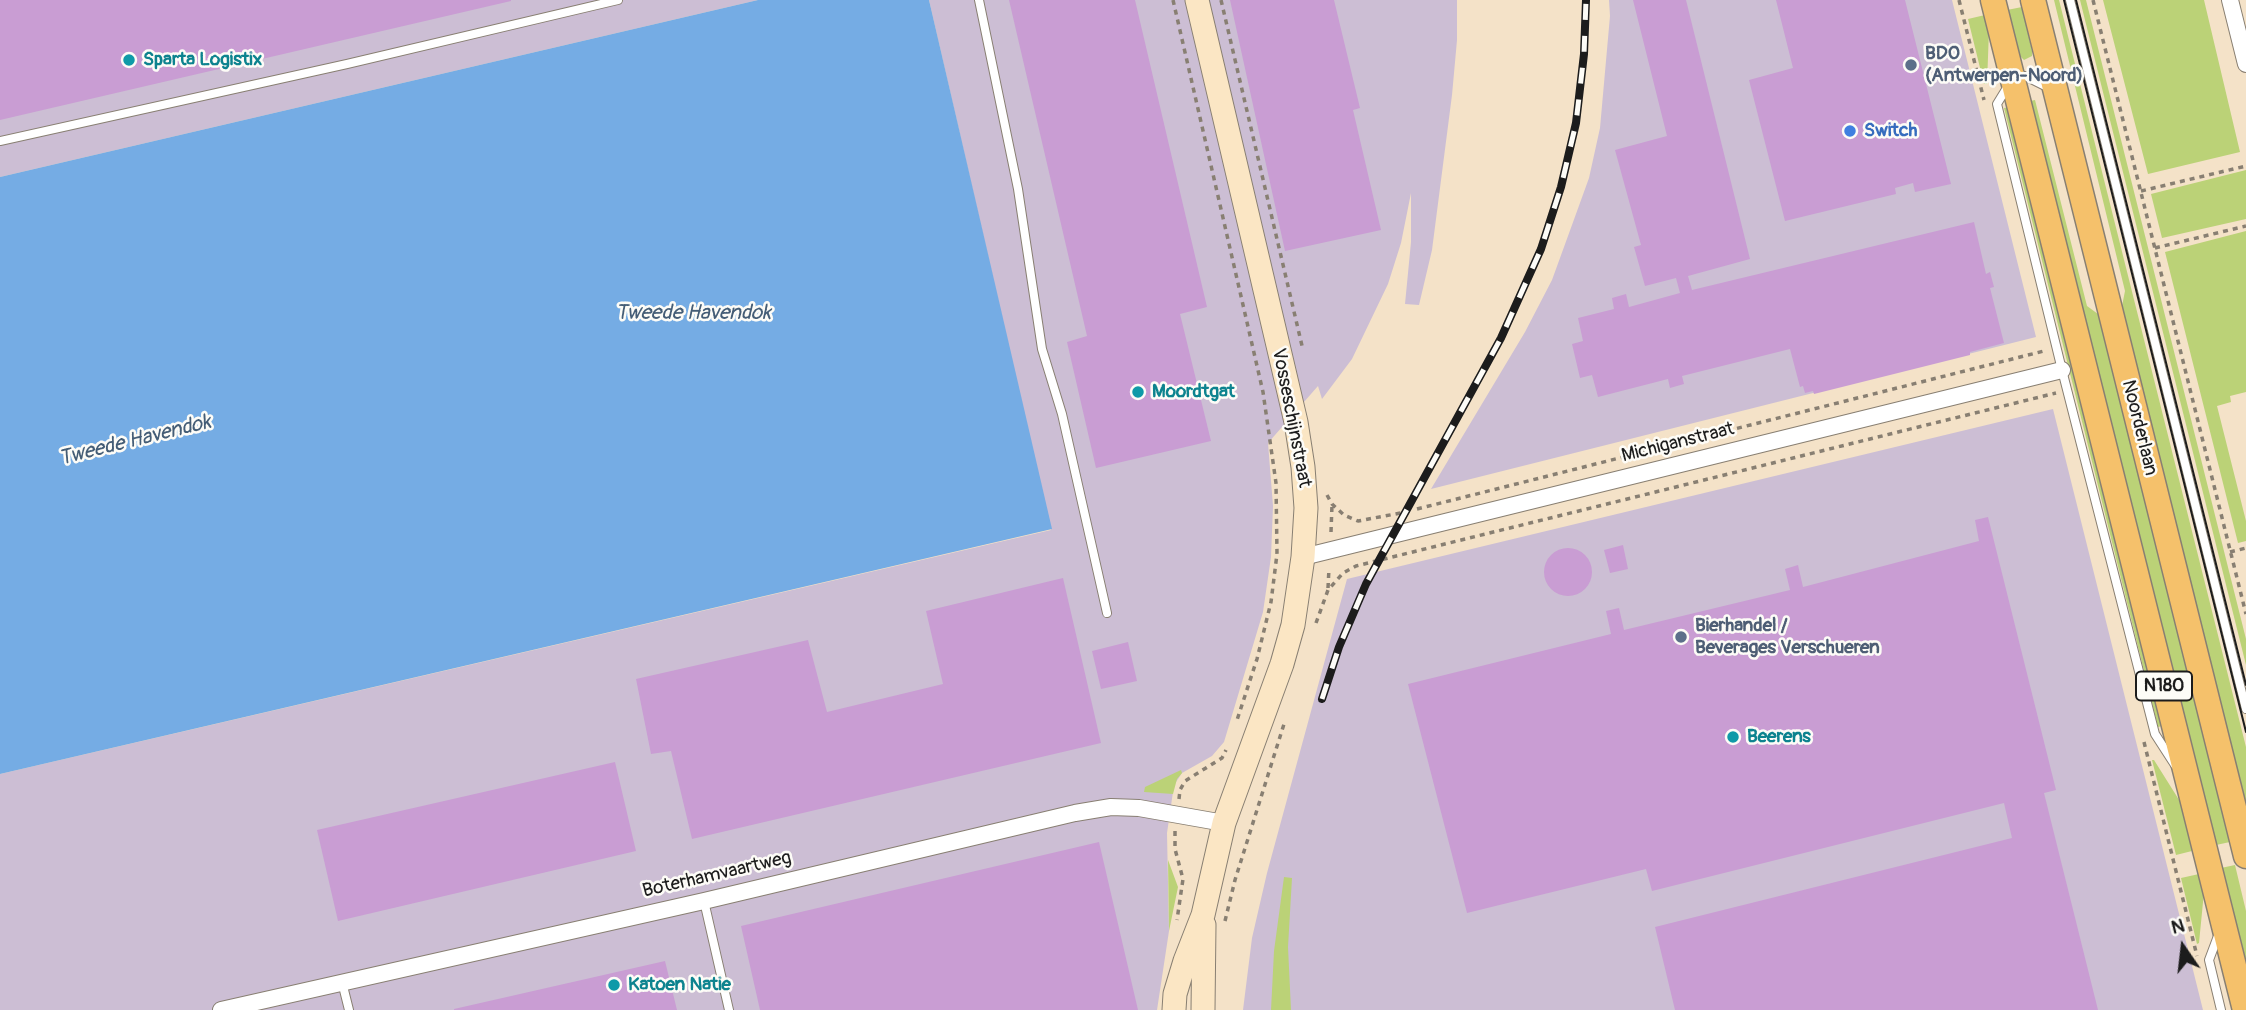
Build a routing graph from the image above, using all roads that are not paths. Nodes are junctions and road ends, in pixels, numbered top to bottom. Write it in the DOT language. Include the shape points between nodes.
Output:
graph roads {
  1 [pos="618,0"];
  2 [pos="979,0"];
  3 [pos="1196,0"];
  4 [pos="1993,0"];
  5 [pos="2033,0"];
  6 [pos="2070,0"];
  7 [pos="2230,0"];
  8 [pos="2246,64"];
  9 [pos="2013,77"];
  10 [pos="2055,91"];
  11 [pos="0,141"];
  12 [pos="2062,370"];
  13 [pos="1303,557"];
  14 [pos="1107,613"];
  15 [pos="2246,709"];
  16 [pos="2188,782"];
  17 [pos="1224,823"];
  18 [pos="2246,856"];
  19 [pos="704,901"];
  20 [pos="1203,915"];
  21 [pos="2223,923"];
  22 [pos="342,982"];
  23 [pos="221,1010"];
  24 [pos="349,1010"];
  25 [pos="729,1010"];
  26 [pos="1174,1010"];
  27 [pos="1203,1010"];
  28 [pos="2221,1010"];
  29 [pos="2245,1010"];
  1 -- 11 [label="lane"];
  2 -- 14 [label="lane" via="1018,189 1042,349 1062,414"];
  3 -- 13 [label="street, Vosseschijnstraat" via="1296,422 1306,492"];
  4 -- 9 [label="main road, Noorderlaan / N180"];
  5 -- 10 [label="main road, Noorderlaan / N180"];
  6 -- 15 [label="lane"];
  7 -- 8 [label="street"];
  9 -- 10 [label="lane" via="2025,76"];
  9 -- 12 [label="lane, Noorderlaan" via="1997,104"];
  9 -- 16 [label="main road, Noorderlaan / N180"];
  10 -- 18 [label="main road, Noorderlaan / N180"];
  12 -- 13 [label="street, Michiganstraat"];
  12 -- 16 [label="lane, Noorderlaan" via="2155,734"];
  13 -- 17 [label="street, Vosseschijnstraat" via="1299,597 1282,664"];
  16 -- 21 [label="main road, Noorderlaan / N180"];
  17 -- 19 [label="street, Boterhamvaartweg" via="1125,807 1074,813"];
  17 -- 20 [label="street, Vosseschijnstraat"];
  19 -- 22 [label="street, Boterhamvaartweg"];
  19 -- 25 [label="lane"];
  20 -- 26 [label="street, Vosseschijnstraat" via="1185,961"];
  20 -- 27 [label="street, Vosseschijnstraat"];
  21 -- 28 [label="lane" via="2209,960"];
  21 -- 29 [label="main road, Noorderlaan / N180"];
  22 -- 23 [label="street, Boterhamvaartweg"];
  22 -- 24 [label="lane"];
}
